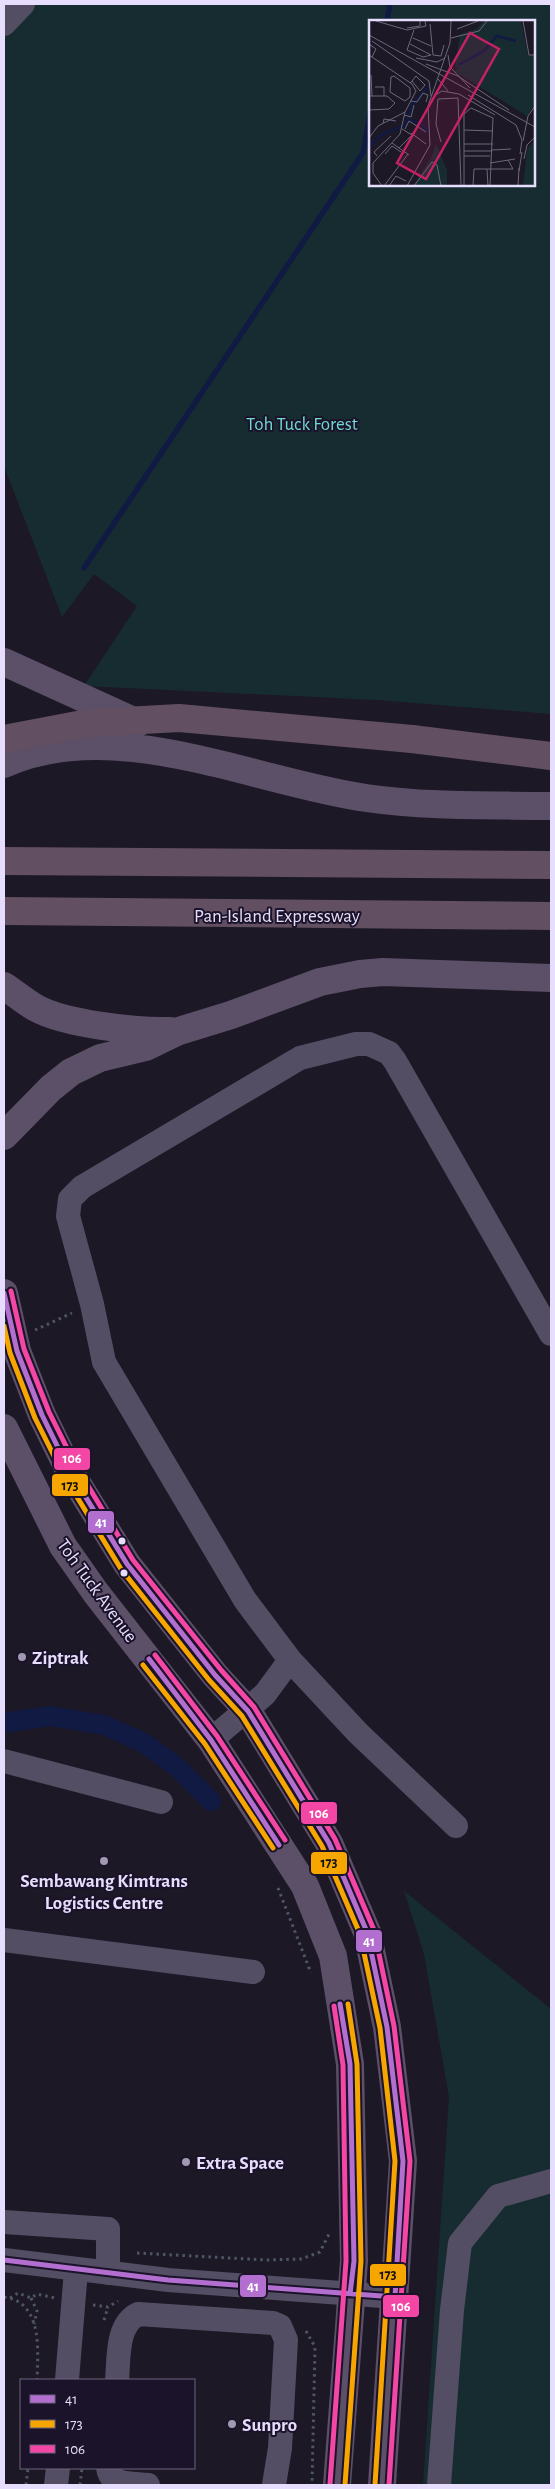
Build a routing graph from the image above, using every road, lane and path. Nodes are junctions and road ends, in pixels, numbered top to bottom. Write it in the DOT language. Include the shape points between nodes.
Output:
graph roads {
  1 [pos="23,4"];
  2 [pos="4,24"];
  3 [pos="4,662"];
  4 [pos="4,739"];
  5 [pos="551,756"];
  6 [pos="4,764"];
  7 [pos="233,766"];
  8 [pos="551,806"];
  9 [pos="4,861"];
  10 [pos="551,865"];
  11 [pos="4,911"];
  12 [pos="473,915"];
  13 [pos="551,916"];
  14 [pos="551,934"];
  15 [pos="551,978"];
  16 [pos="4,986"];
  17 [pos="179,1031"];
  18 [pos="4,1136"];
  19 [pos="4,1294"];
  20 [pos="92,1304"];
  21 [pos="28,1333"];
  22 [pos="551,1334"];
  23 [pos="4,1428"];
  24 [pos="290,1660"];
  25 [pos="248,1711"];
  26 [pos="211,1740"];
  27 [pos="4,1761"];
  28 [pos="161,1802"];
  29 [pos="456,1826"];
  30 [pos="274,1879"];
  31 [pos="4,1940"];
  32 [pos="253,1972"];
  33 [pos="313,1978"];
  34 [pos="551,2180"];
  35 [pos="4,2222"];
  36 [pos="332,2223"];
  37 [pos="107,2250"];
  38 [pos="4,2260"];
  39 [pos="76,2270"];
  40 [pos="108,2273"];
  41 [pos="350,2294"];
  42 [pos="4,2297"];
  43 [pos="395,2297"];
  44 [pos="31,2298"];
  45 [pos="34,2325"];
  46 [pos="37,2379"];
  47 [pos="67,2379"];
  48 [pos="117,2379"];
  49 [pos="28,2469"];
  50 [pos="58,2469"];
  51 [pos="82,2469"];
  52 [pos="108,2469"];
  53 [pos="26,2485"];
  54 [pos="56,2485"];
  55 [pos="80,2485"];
  56 [pos="148,2485"];
  57 [pos="274,2485"];
  58 [pos="337,2485"];
  59 [pos="382,2485"];
  60 [pos="439,2485"];
  1 -- 2 [label="street"];
  3 -- 7 [label="main road"];
  4 -- 5 [label="highway, bridge" via="88,723 179,718 412,739"];
  6 -- 7 [label="main road" via="20,757 81,747 134,748"];
  7 -- 8 [label="main road" via="318,790 367,798 427,804"];
  9 -- 10 [label="highway"];
  11 -- 12 [label="highway, Pan-Island Expressway"];
  12 -- 13 [label="highway, Pan-Island Expressway"];
  12 -- 14 [label="highway"];
  15 -- 17 [label="main road" via="360,974 320,982"];
  16 -- 17 [label="main road" via="38,1009 66,1018 123,1029"];
  17 -- 18 [label="main road" via="146,1047 100,1058 71,1072"];
  19 -- 25 [label="main road, Toh Tuck Avenue" via="17,1351 42,1416 92,1511 127,1564 215,1675"];
  20 -- 21 [label="path"];
  20 -- 22 [label="street" via="68,1216 70,1199 74,1194 294,1061 310,1054 368,1044 389,1053 396,1061"];
  20 -- 24 [label="street" via="104,1362 245,1600"];
  23 -- 26 [label="main road, Toh Tuck Avenue" via="63,1546"];
  24 -- 25 [label="street"];
  24 -- 29 [label="street" via="358,1733"];
  25 -- 26 [label="street"];
  25 -- 43 [label="main road, Toh Tuck Avenue" via="329,1843 367,1932 387,2027 403,2161"];
  26 -- 41 [label="main road, Toh Tuck Avenue" via="305,1886 333,1956 350,2064 354,2261"];
  27 -- 28 [label="street"];
  30 -- 33 [label="path"];
  31 -- 32 [label="street"];
  34 -- 60 [label="street" via="498,2196 460,2244"];
  35 -- 37 [label="street" via="108,2229"];
  36 -- 37 [label="path" via="328,2240 320,2252 301,2259 267,2260"];
  37 -- 40 [label="street"];
  38 -- 39 [label="street"];
  39 -- 40 [label="street"];
  39 -- 47 [label="street"];
  40 -- 41 [label="street"];
  41 -- 43 [label="street"];
  41 -- 58 [label="main road, Toh Tuck Avenue"];
  42 -- 45 [label="path" via="20,2302"];
  43 -- 59 [label="main road, Toh Tuck Avenue"];
  44 -- 45 [label="path" via="38,2310"];
  45 -- 46 [label="path" via="38,2338"];
  48 -- 57 [label="street" via="122,2332 138,2314 280,2326 286,2340 280,2448"];
  49 -- 53 [label="path"];
  50 -- 54 [label="street"];
  51 -- 55 [label="path"];
  52 -- 56 [label="street" via="109,2476 114,2480"];
}
